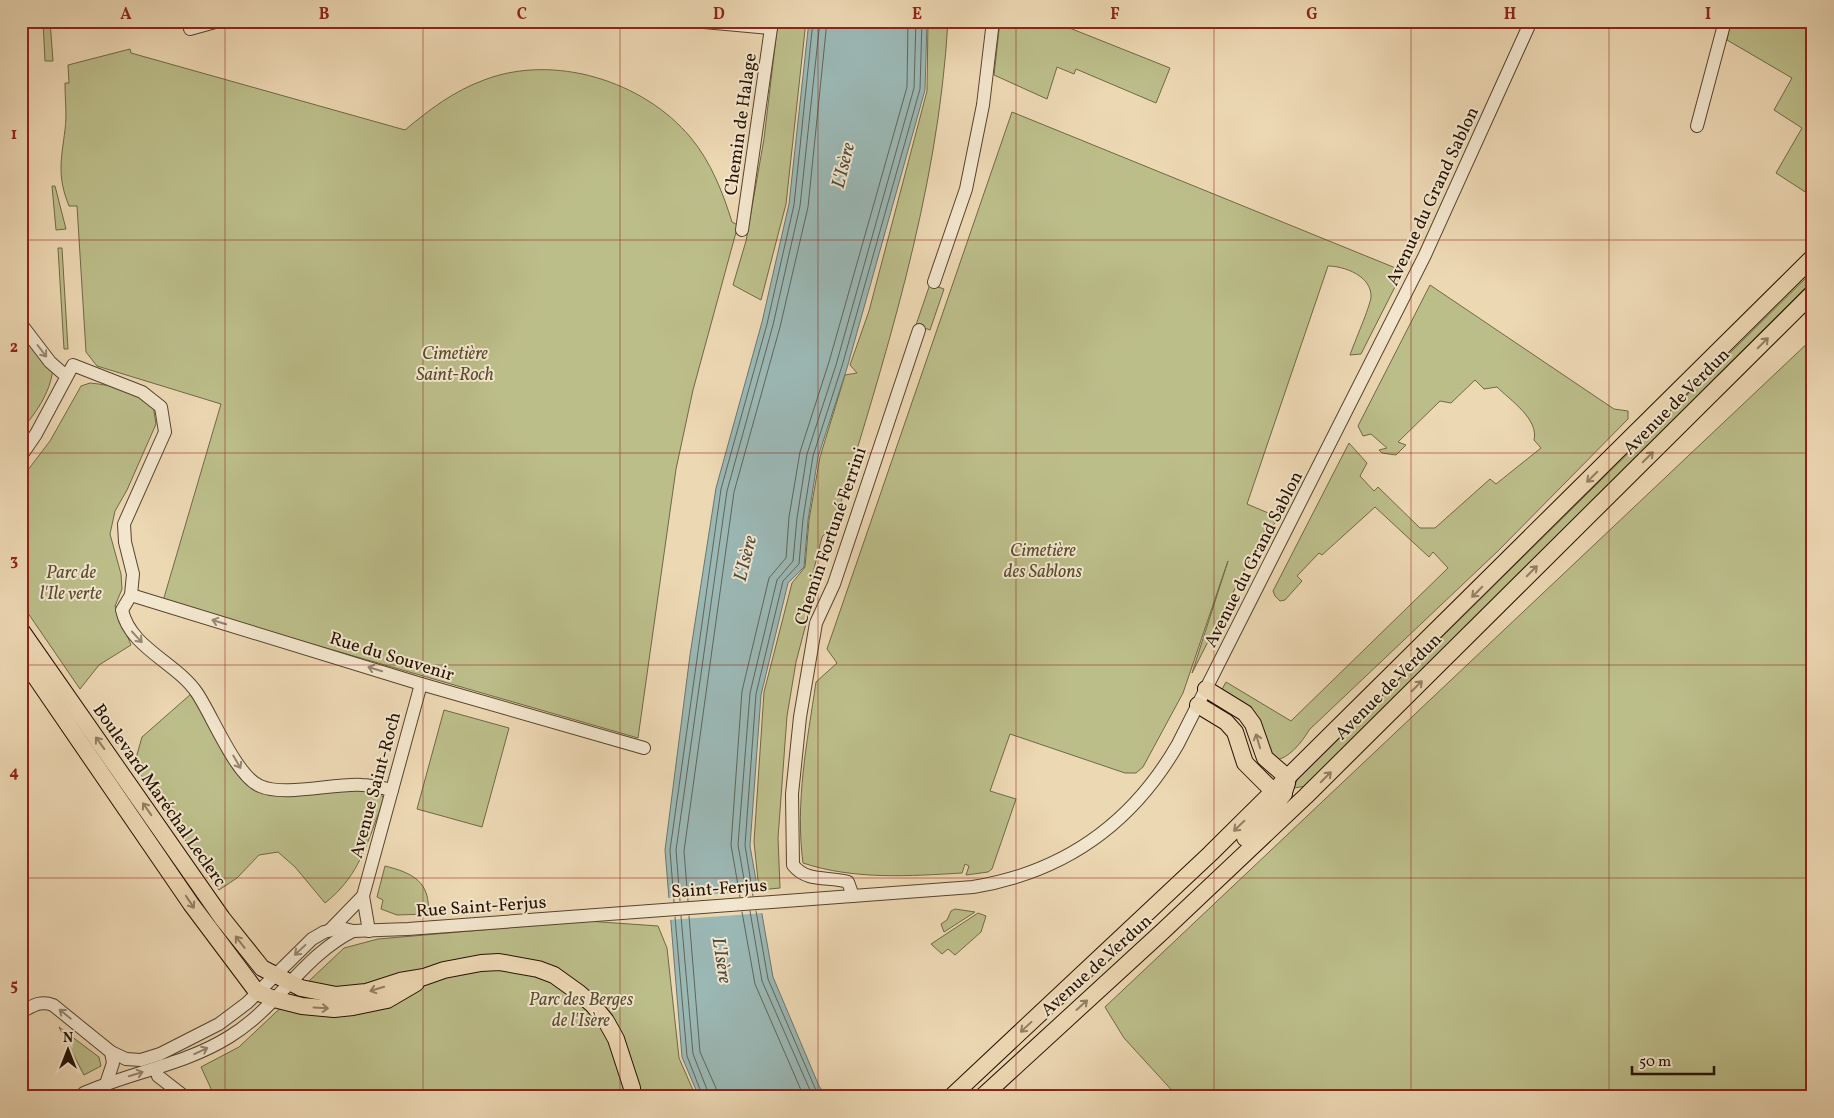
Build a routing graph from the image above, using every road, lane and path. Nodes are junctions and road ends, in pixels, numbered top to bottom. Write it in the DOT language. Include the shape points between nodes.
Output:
graph roads {
  1 [pos="219,21"];
  2 [pos="693,21"];
  3 [pos="993,21"];
  4 [pos="1531,21"];
  5 [pos="1725,21"];
  6 [pos="190,25"];
  7 [pos="771,25"];
  8 [pos="1696,126"];
  9 [pos="742,230"];
  10 [pos="1813,257"];
  11 [pos="934,282"];
  12 [pos="1813,293"];
  13 [pos="21,324"];
  14 [pos="920,330"];
  15 [pos="66,376"];
  16 [pos="21,456"];
  17 [pos="132,595"];
  18 [pos="21,630"];
  19 [pos="21,656"];
  20 [pos="421,684"];
  21 [pos="1206,690"];
  22 [pos="1198,705"];
  23 [pos="644,748"];
  24 [pos="1288,778"];
  25 [pos="392,790"];
  26 [pos="1279,793"];
  27 [pos="1306,796"];
  28 [pos="363,896"];
  29 [pos="853,896"];
  30 [pos="827,898"];
  31 [pos="1188,906"];
  32 [pos="613,914"];
  33 [pos="330,930"];
  34 [pos="352,931"];
  35 [pos="369,931"];
  36 [pos="424,978"];
  37 [pos="282,980"];
  38 [pos="257,992"];
  39 [pos="274,999"];
  40 [pos="21,1012"];
  41 [pos="111,1052"];
  42 [pos="160,1054"];
  43 [pos="156,1068"];
  44 [pos="106,1084"];
  45 [pos="84,1093"];
  46 [pos="186,1097"];
  47 [pos="632,1097"];
  48 [pos="952,1097"];
  49 [pos="982,1097"];
  1 -- 6 [label="street"];
  2 -- 7 [label="street"];
  3 -- 11 [label="street" via="980,121 966,189"];
  4 -- 21 [label="street, Avenue du Grand Sablon" via="1425,255"];
  5 -- 8 [label="street"];
  7 -- 9 [label="street, Chemin de Halage"];
  10 -- 24 [label="main road, Avenue de Verdun, one-way"];
  27 -- 12 [label="main road, Avenue de Verdun, one-way"];
  13 -- 15 [label="street, one-way" via="50,362"];
  14 -- 29 [label="street, Chemin Fortuné Ferrini" via="834,584 816,623 800,717 792,794 793,865 799,873 810,877 848,882"];
  15 -- 16 [label="street"];
  15 -- 17 [label="street" via="73,365 142,392 161,408 165,432 124,524 133,574"];
  20 -- 17 [label="street, Rue du Souvenir, one-way"];
  17 -- 25 [label="street, one-way" via="122,610 125,624 196,691 241,770 259,786 276,790 362,785"];
  37 -- 18 [label="main road, Boulevard Maréchal Leclerc, one-way" via="258,964 222,918"];
  19 -- 38 [label="main road, Boulevard Maréchal Leclerc, one-way" via="191,904"];
  20 -- 23 [label="street, Rue du Souvenir"];
  20 -- 25 [label="street, Avenue Saint-Roch"];
  21 -- 22 [label="street, Avenue du Grand Sablon"];
  24 -- 21 [label="main road, one-way" via="1265,758 1253,724 1245,713"];
  22 -- 26 [label="main road" via="1226,722 1235,732 1245,764"];
  22 -- 29 [label="street, Avenue du Grand Sablon" via="1162,770 1128,812 1093,841 1071,854 1030,874 994,883"];
  24 -- 26 [label="main road, Avenue de Verdun"];
  25 -- 28 [label="street, Avenue Saint-Roch"];
  26 -- 27 [label="main road"];
  26 -- 31 [label="main road" via="1277,805 1223,861"];
  26 -- 48 [label="main road, Avenue de Verdun, one-way"];
  27 -- 31 [label="main road, Avenue de Verdun"];
  28 -- 33 [label="street, Avenue Saint-Roch"];
  28 -- 35 [label="street, Avenue Saint-Roch"];
  29 -- 30 [label="street, Avenue du Grand Sablon"];
  30 -- 32 [label="street, Saint-Ferjus"];
  49 -- 31 [label="main road, Avenue de Verdun, one-way"];
  32 -- 35 [label="street, Rue Saint-Ferjus"];
  33 -- 34 [label="street"];
  33 -- 37 [label="street, Avenue Saint-Roch, one-way" via="312,939"];
  34 -- 35 [label="street, Rue Saint-Ferjus"];
  34 -- 37 [label="street, Avenue Saint-Roch"];
  36 -- 37 [label="main road, one-way" via="400,981 366,992 336,995 323,994"];
  39 -- 36 [label="main road, one-way" via="318,1008 353,1007 387,1000"];
  36 -- 47 [label="main road" via="462,966 499,962 554,975 593,1005 606,1021 616,1039"];
  37 -- 38 [label="street, Avenue Saint-Roch"];
  37 -- 39 [label="street, Avenue Saint-Roch"];
  38 -- 39 [label="main road"];
  38 -- 42 [label="street, Avenue Saint-Roch" via="218,1024"];
  43 -- 39 [label="street, Avenue Saint-Roch, one-way" via="229,1037"];
  41 -- 40 [label="street, one-way" via="53,1005 39,1003"];
  41 -- 42 [label="street, Avenue Saint-Roch" via="126,1059 141,1060"];
  41 -- 44 [label="street" via="113,1063"];
  42 -- 43 [label="street"];
  44 -- 43 [label="street, Avenue Saint-Roch, one-way"];
  43 -- 46 [label="street" via="158,1076"];
  44 -- 45 [label="street, Avenue Saint-Roch"];
}
